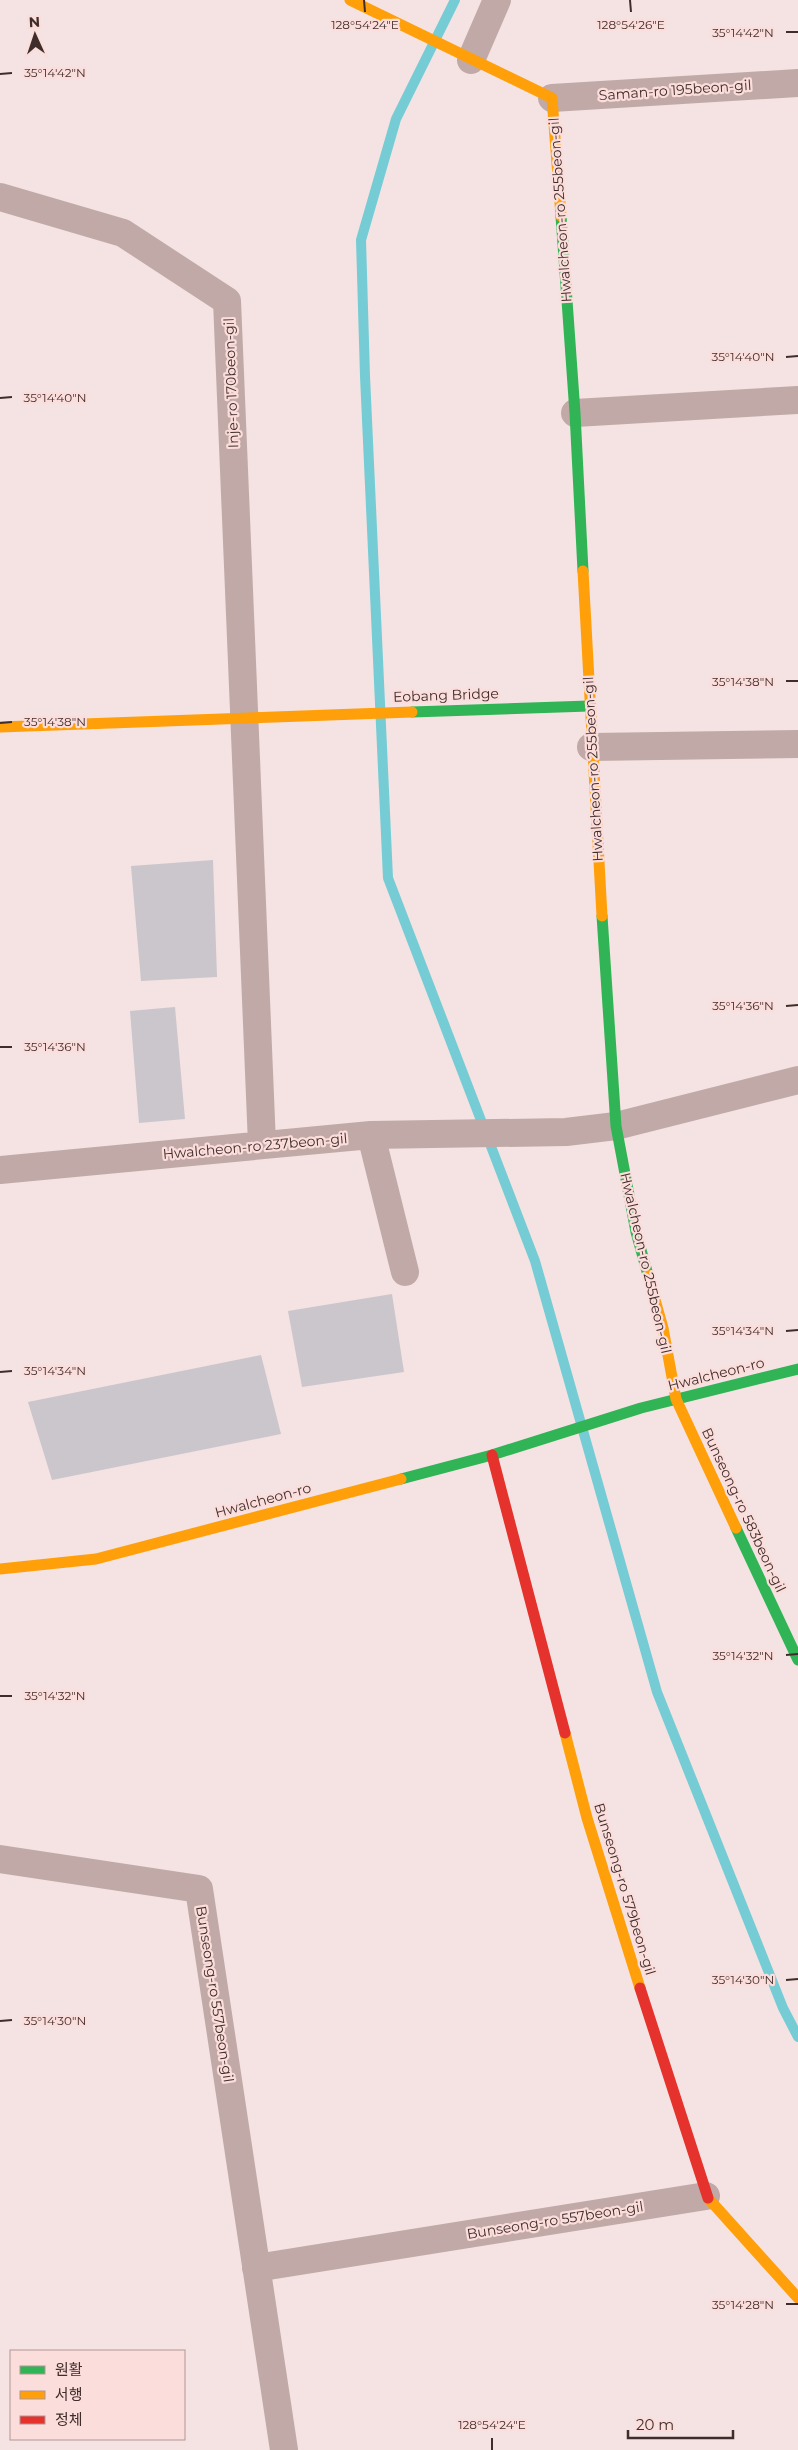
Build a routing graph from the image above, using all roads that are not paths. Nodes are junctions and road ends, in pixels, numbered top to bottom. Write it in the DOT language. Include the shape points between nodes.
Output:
graph roads {
  1 [pos="350,0"];
  2 [pos="497,0"];
  3 [pos="461,55"];
  4 [pos="798,82"];
  5 [pos="552,98"];
  6 [pos="0,197"];
  7 [pos="798,400"];
  8 [pos="575,413"];
  9 [pos="589,706"];
  10 [pos="245,718"];
  11 [pos="0,727"];
  12 [pos="798,744"];
  13 [pos="591,746"];
  14 [pos="798,1080"];
  15 [pos="616,1126"];
  16 [pos="370,1136"];
  17 [pos="262,1144"];
  18 [pos="0,1170"];
  19 [pos="404,1272"];
  20 [pos="798,1369"];
  21 [pos="676,1399"];
  22 [pos="492,1455"];
  23 [pos="0,1569"];
  24 [pos="798,1660"];
  25 [pos="0,1859"];
  26 [pos="706,2196"];
  27 [pos="256,2268"];
  28 [pos="798,2298"];
  29 [pos="284,2450"];
  1 -- 3 [label="street, Hwalcheon-ro 255beon-gil"];
  2 -- 3 [label="street"];
  3 -- 5 [label="street, Hwalcheon-ro 255beon-gil"];
  4 -- 5 [label="street, Saman-ro 195beon-gil"];
  5 -- 8 [label="street, Hwalcheon-ro 255beon-gil"];
  6 -- 10 [label="street, Inje-ro 170beon-gil" via="123,233 227,300"];
  7 -- 8 [label="street"];
  8 -- 9 [label="street, Hwalcheon-ro 255beon-gil"];
  9 -- 10 [label="street, Eobang Bridge"];
  9 -- 13 [label="street, Hwalcheon-ro 255beon-gil"];
  10 -- 11 [label="street"];
  10 -- 17 [label="street"];
  12 -- 13 [label="street"];
  13 -- 15 [label="street, Hwalcheon-ro 255beon-gil"];
  14 -- 15 [label="street"];
  15 -- 16 [label="street, Hwalcheon-ro 237beon-gil" via="566,1132"];
  15 -- 21 [label="street, Hwalcheon-ro 255beon-gil" via="636,1232 663,1328"];
  16 -- 17 [label="street, Hwalcheon-ro 237beon-gil"];
  16 -- 19 [label="street"];
  17 -- 18 [label="street, Hwalcheon-ro 237beon-gil"];
  20 -- 21 [label="street, Hwalcheon-ro"];
  21 -- 22 [label="street, Hwalcheon-ro"];
  21 -- 24 [label="street, Bunseong-ro 583beon-gil"];
  22 -- 23 [label="street, Hwalcheon-ro" via="96,1559"];
  22 -- 26 [label="street, Bunseong-ro 579beon-gil" via="586,1818"];
  25 -- 27 [label="street, Bunseong-ro 557beon-gil" via="199,1889"];
  26 -- 27 [label="street, Bunseong-ro 557beon-gil"];
  26 -- 28 [label="street, Bunseong-ro 579beon-gil"];
  27 -- 29 [label="street, Bunseong-ro 557beon-gil"];
}
